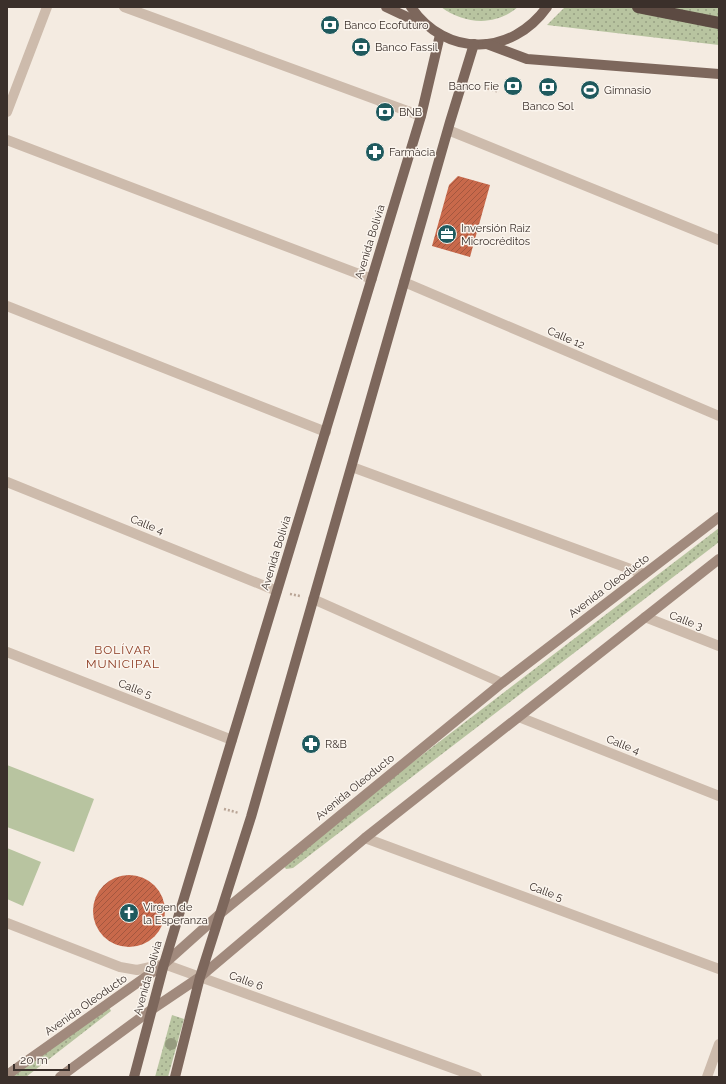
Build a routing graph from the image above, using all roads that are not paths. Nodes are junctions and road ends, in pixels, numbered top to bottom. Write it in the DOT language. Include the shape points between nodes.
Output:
graph roads {
  1 [pos="47,7"];
  2 [pos="124,7"];
  3 [pos="386,7"];
  4 [pos="412,7"];
  5 [pos="547,7"];
  6 [pos="638,7"];
  7 [pos="719,23"];
  8 [pos="428,26"];
  9 [pos="440,35"];
  10 [pos="474,44"];
  11 [pos="487,44"];
  12 [pos="719,74"];
  13 [pos="7,112"];
  14 [pos="421,116"];
  15 [pos="448,130"];
  16 [pos="7,140"];
  17 [pos="719,240"];
  18 [pos="372,279"];
  19 [pos="404,282"];
  20 [pos="7,306"];
  21 [pos="719,416"];
  22 [pos="326,432"];
  23 [pos="352,466"];
  24 [pos="7,482"];
  25 [pos="719,517"];
  26 [pos="719,559"];
  27 [pos="644,574"];
  28 [pos="277,591"];
  29 [pos="313,599"];
  30 [pos="645,617"];
  31 [pos="719,646"];
  32 [pos="7,652"];
  33 [pos="502,683"];
  34 [pos="519,716"];
  35 [pos="232,740"];
  36 [pos="719,796"];
  37 [pos="365,838"];
  38 [pos="221,913"];
  39 [pos="7,923"];
  40 [pos="164,964"];
  41 [pos="719,969"];
  42 [pos="200,977"];
  43 [pos="151,1010"];
  44 [pos="719,1044"];
  45 [pos="7,1075"];
  46 [pos="60,1077"];
  47 [pos="134,1077"];
  48 [pos="175,1077"];
  49 [pos="475,1077"];
  50 [pos="707,1077"];
  1 -- 13 [label="street"];
  2 -- 14 [label="street"];
  3 -- 8 [label="main road"];
  4 -- 8 [label="main road"];
  5 -- 11 [label="main road" via="538,20 526,29 500,42"];
  6 -- 7 [label="highway"];
  8 -- 9 [label="main road"];
  9 -- 10 [label="main road" via="462,43"];
  9 -- 14 [label="main road, Avenida Bolivia"];
  10 -- 11 [label="main road"];
  10 -- 15 [label="main road"];
  11 -- 12 [label="main road" via="527,59"];
  14 -- 18 [label="main road, Avenida Bolivia"];
  15 -- 17 [label="street"];
  15 -- 19 [label="main road"];
  16 -- 18 [label="street"];
  18 -- 22 [label="main road, Avenida Bolivia"];
  19 -- 21 [label="street, Calle 12"];
  19 -- 23 [label="main road"];
  20 -- 22 [label="street"];
  22 -- 28 [label="main road, Avenida Bolivia"];
  23 -- 27 [label="street"];
  23 -- 29 [label="main road"];
  24 -- 28 [label="street, Calle 4"];
  25 -- 27 [label="street, Avenida Oleoducto"];
  26 -- 30 [label="street"];
  27 -- 33 [label="street, Avenida Oleoducto"];
  28 -- 35 [label="main road, Avenida Bolivia"];
  29 -- 33 [label="street"];
  29 -- 38 [label="main road"];
  30 -- 31 [label="street, Calle 3"];
  30 -- 34 [label="street"];
  32 -- 35 [label="street, Calle 5"];
  33 -- 38 [label="street, Avenida Oleoducto"];
  34 -- 36 [label="street, Calle 4"];
  34 -- 37 [label="street"];
  35 -- 40 [label="main road, Avenida Bolivia"];
  37 -- 41 [label="street, Calle 5"];
  37 -- 42 [label="street"];
  38 -- 40 [label="street, Avenida Oleoducto"];
  38 -- 42 [label="main road"];
  39 -- 40 [label="street" via="120,967 137,970"];
  40 -- 42 [label="street, Calle 6"];
  40 -- 43 [label="main road, Avenida Bolivia"];
  40 -- 45 [label="street, Avenida Oleoducto"];
  42 -- 43 [label="street"];
  42 -- 48 [label="main road"];
  42 -- 49 [label="street, Calle 6"];
  43 -- 46 [label="street"];
  43 -- 47 [label="main road, Avenida Bolivia"];
  44 -- 50 [label="street"];
}
